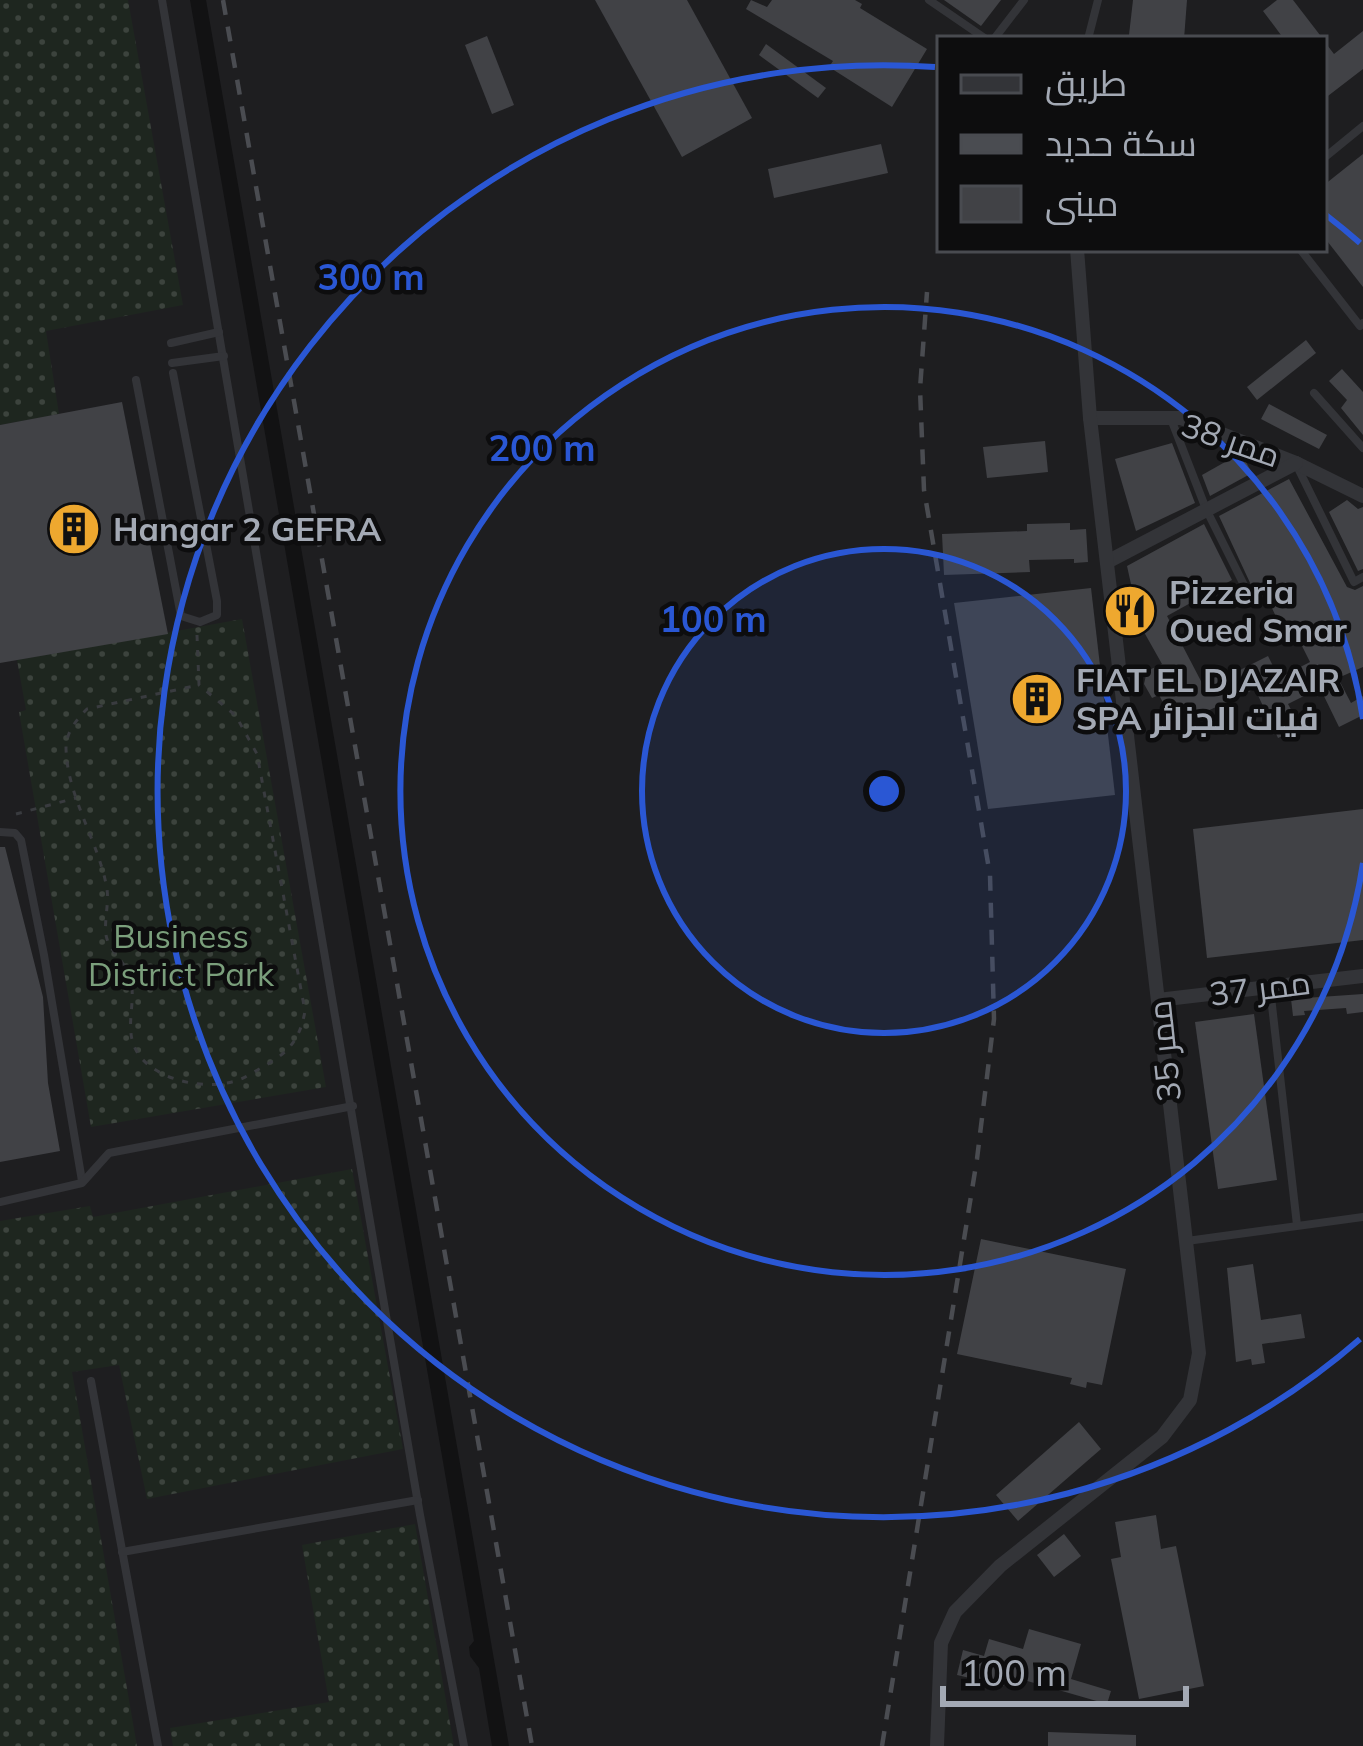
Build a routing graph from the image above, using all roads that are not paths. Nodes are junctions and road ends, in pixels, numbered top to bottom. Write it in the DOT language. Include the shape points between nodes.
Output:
graph roads {
  1 [pos="162,0"];
  2 [pos="929,0"];
  3 [pos="1024,0"];
  4 [pos="1098,0"];
  5 [pos="985,36"];
  6 [pos="993,36"];
  7 [pos="1089,36"];
  8 [pos="1363,126"];
  9 [pos="1327,156"];
  10 [pos="1077,252"];
  11 [pos="1302,252"];
  12 [pos="1363,323"];
  13 [pos="220,332"];
  14 [pos="171,343"];
  15 [pos="224,356"];
  16 [pos="136,380"];
  17 [pos="1314,393"];
  18 [pos="1171,417"];
  19 [pos="1090,418"];
  20 [pos="1363,448"];
  21 [pos="1295,463"];
  22 [pos="1363,496"];
  23 [pos="1206,508"];
  24 [pos="1108,562"];
  25 [pos="1363,577"];
  26 [pos="1244,585"];
  27 [pos="0,832"];
  28 [pos="1363,976"];
  29 [pos="1269,987"];
  30 [pos="1158,1000"];
  31 [pos="353,1106"];
  32 [pos="82,1183"];
  33 [pos="0,1202"];
  34 [pos="1363,1217"];
  35 [pos="1297,1225"];
  36 [pos="1186,1241"];
  37 [pos="91,1382"];
  38 [pos="418,1500"];
  39 [pos="122,1552"];
  40 [pos="158,1746"];
  41 [pos="464,1746"];
  42 [pos="937,1746"];
  1 -- 13 [label="lane"];
  2 -- 5 [label="lane"];
  3 -- 6 [label="lane"];
  4 -- 7 [label="lane"];
  8 -- 9 [label="lane"];
  10 -- 19 [label="street, ممر 35"];
  11 -- 12 [label="lane"];
  13 -- 14 [label="lane"];
  13 -- 15 [label="lane"];
  15 -- 16 [label="lane" via="173,368 217,602 217,615 196,621 182,616"];
  15 -- 31 [label="lane"];
  17 -- 20 [label="lane"];
  18 -- 19 [label="street, ممر 38"];
  18 -- 21 [label="street, ممر 38"];
  18 -- 23 [label="lane"];
  19 -- 24 [label="street, ممر 35"];
  21 -- 22 [label="street, ممر 38"];
  21 -- 23 [label="street"];
  21 -- 25 [label="lane" via="1354,582"];
  23 -- 24 [label="street"];
  23 -- 26 [label="lane"];
  24 -- 30 [label="street, ممر 35"];
  27 -- 32 [label="lane" via="21,840"];
  28 -- 29 [label="street, ممر 37"];
  29 -- 30 [label="street, ممر 37"];
  29 -- 35 [label="lane"];
  30 -- 36 [label="street, ممر 35"];
  31 -- 32 [label="lane" via="109,1154"];
  31 -- 38 [label="lane"];
  32 -- 33 [label="lane"];
  34 -- 35 [label="lane"];
  35 -- 36 [label="lane"];
  36 -- 42 [label="street, ممر 35" via="1199,1353 1190,1400 1162,1437 1000,1566 955,1612 941,1643"];
  37 -- 39 [label="lane"];
  38 -- 39 [label="lane"];
  38 -- 41 [label="lane"];
  39 -- 40 [label="lane"];
}
